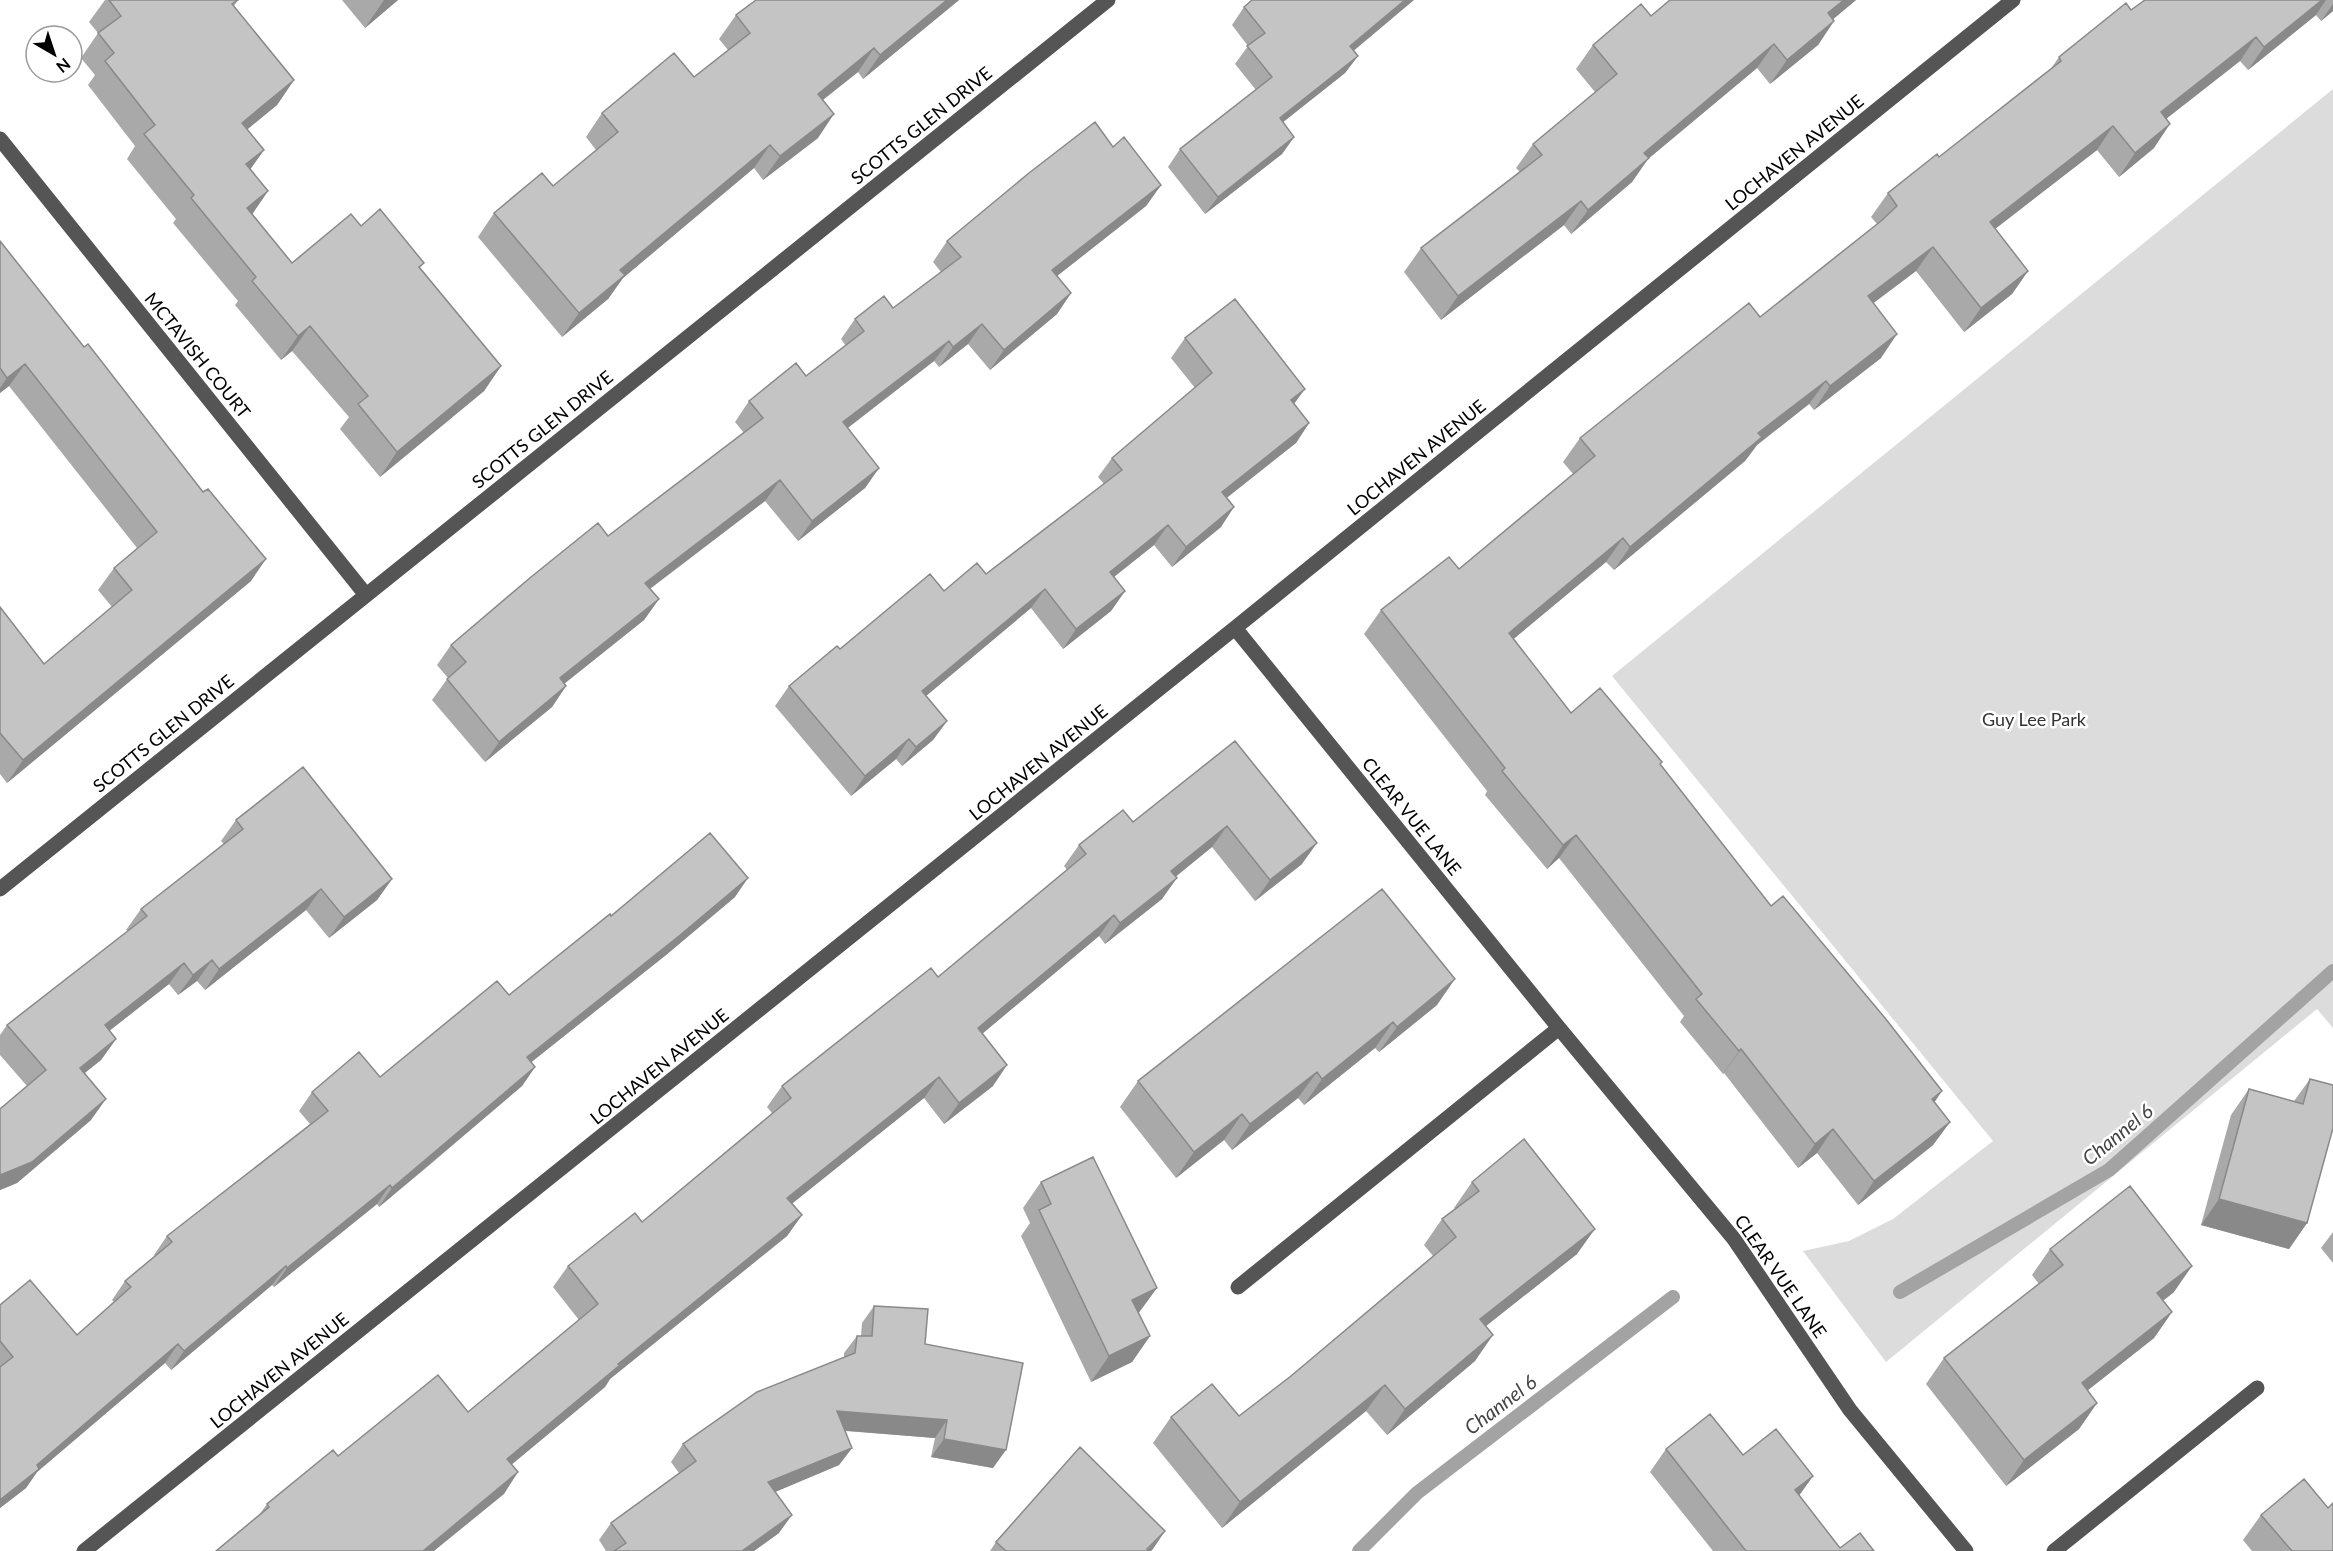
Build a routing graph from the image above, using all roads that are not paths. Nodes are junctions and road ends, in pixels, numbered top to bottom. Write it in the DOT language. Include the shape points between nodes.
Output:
graph roads {
  1 [pos="1108,0"];
  2 [pos="2013,0"];
  3 [pos="0,140"];
  4 [pos="366,595"];
  5 [pos="1235,628"];
  6 [pos="0,889"];
  7 [pos="1559,1028"];
  8 [pos="1238,1287"];
  9 [pos="2257,1388"];
  10 [pos="84,1551"];
  11 [pos="1966,1551"];
  12 [pos="2054,1551"];
  1 -- 4 [label="street, SCOTTS GLEN DRIVE"];
  2 -- 5 [label="street, LOCHAVEN AVENUE"];
  3 -- 4 [label="street, MCTAVISH COURT"];
  4 -- 6 [label="street, SCOTTS GLEN DRIVE"];
  5 -- 7 [label="street, CLEAR VUE LANE"];
  5 -- 10 [label="street, LOCHAVEN AVENUE"];
  7 -- 8 [label="street"];
  7 -- 11 [label="street, CLEAR VUE LANE" via="1734,1239 1850,1410"];
  9 -- 12 [label="street"];
}
